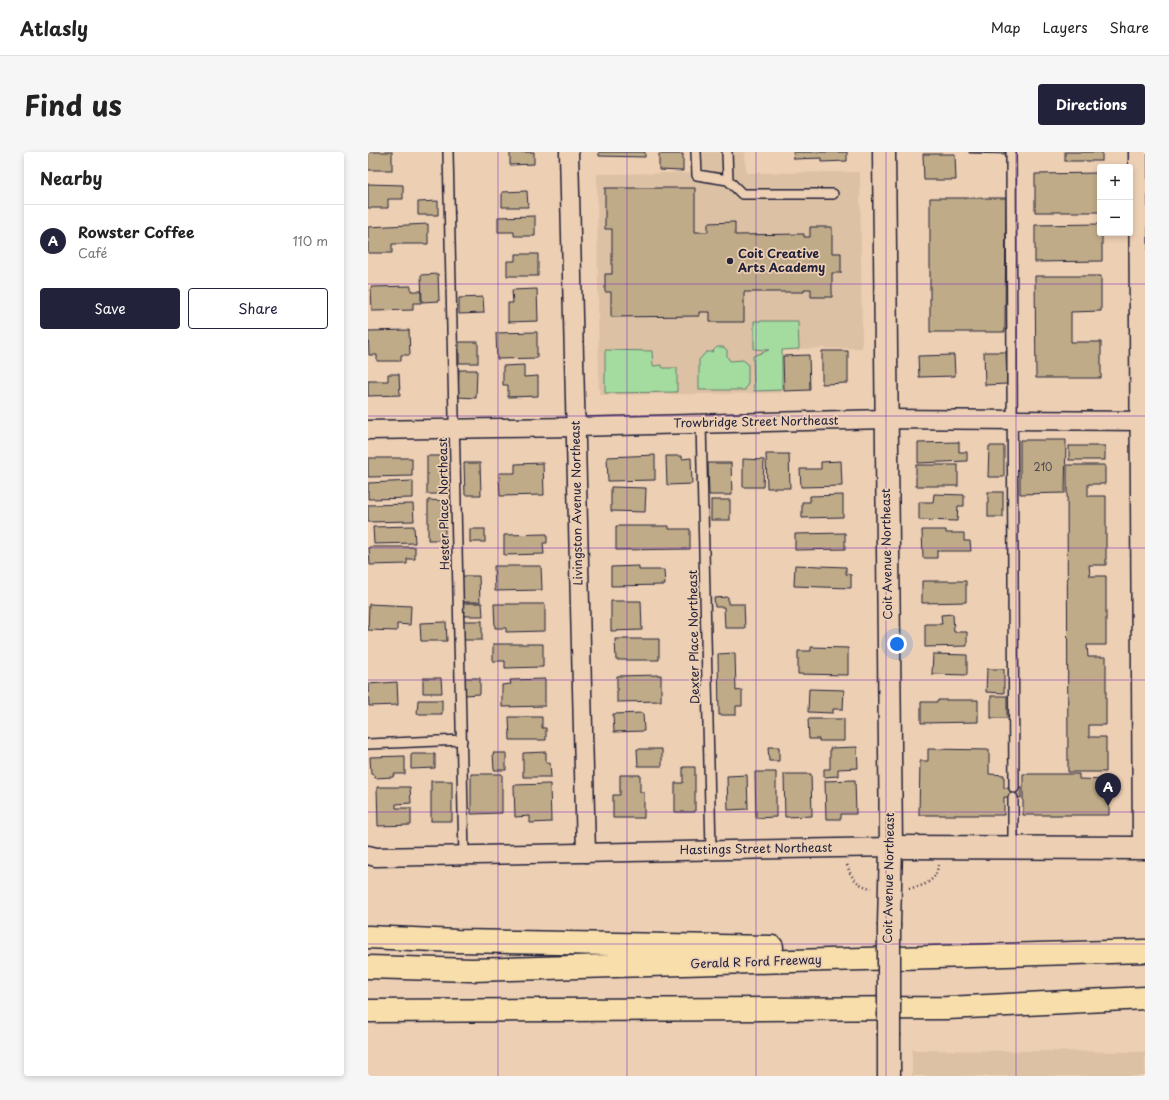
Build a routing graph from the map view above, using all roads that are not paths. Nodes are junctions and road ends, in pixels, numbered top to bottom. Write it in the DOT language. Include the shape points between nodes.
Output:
graph roads {
  1 [pos="448,152"];
  2 [pos="569,152"];
  3 [pos="696,152"];
  4 [pos="727,152"];
  5 [pos="884,152"];
  6 [pos="1011,152"];
  7 [pos="1138,152"];
  8 [pos="728,180"];
  9 [pos="834,194"];
  10 [pos="886,419"];
  11 [pos="1012,420"];
  12 [pos="1142,421"];
  13 [pos="701,423"];
  14 [pos="575,427"];
  15 [pos="455,428"];
  16 [pos="368,430"];
  17 [pos="462,740"];
  18 [pos="368,744"];
  19 [pos="891,847"];
  20 [pos="1013,847"];
  21 [pos="1144,848"];
  22 [pos="711,850"];
  23 [pos="586,854"];
  24 [pos="368,855"];
  25 [pos="464,856"];
  26 [pos="368,937"];
  27 [pos="1145,951"];
  28 [pos="1069,952"];
  29 [pos="368,967"];
  30 [pos="1145,998"];
  31 [pos="947,1008"];
  32 [pos="1145,1010"];
  33 [pos="368,1011"];
  34 [pos="889,1076"];
  1 -- 15 [label="lane, Hester Place Northeast"];
  2 -- 14 [label="street, Livingston Avenue Northeast"];
  3 -- 8 [label="lane" via="697,175"];
  4 -- 8 [label="lane"];
  5 -- 10 [label="street, Coit Avenue Northeast"];
  6 -- 11 [label="lane"];
  7 -- 12 [label="street"];
  8 -- 9 [label="lane" via="742,194"];
  10 -- 11 [label="street, Trowbridge Street Northeast"];
  10 -- 13 [label="street, Trowbridge Street Northeast"];
  10 -- 19 [label="street, Coit Avenue Northeast"];
  11 -- 12 [label="street, Trowbridge Street Northeast"];
  11 -- 20 [label="lane"];
  12 -- 21 [label="street"];
  13 -- 14 [label="street, Trowbridge Street Northeast"];
  13 -- 22 [label="lane, Dexter Place Northeast"];
  14 -- 15 [label="street, Trowbridge Street Northeast"];
  14 -- 23 [label="street, Livingston Avenue Northeast"];
  15 -- 16 [label="street, Trowbridge Street Northeast"];
  15 -- 17 [label="lane, Hester Place Northeast"];
  17 -- 18 [label="lane"];
  17 -- 25 [label="lane, Hester Place Northeast"];
  19 -- 20 [label="street, Hastings Street Northeast"];
  19 -- 22 [label="street, Hastings Street Northeast"];
  19 -- 34 [label="street, Coit Avenue Northeast, bridge"];
  20 -- 21 [label="street, Hastings Street Northeast"];
  22 -- 23 [label="street, Hastings Street Northeast"];
  23 -- 25 [label="street, Hastings Street Northeast"];
  24 -- 25 [label="street, Hastings Street Northeast"];
  26 -- 28 [label="highway" via="465,942"];
  27 -- 28 [label="highway, Gerald R Ford Freeway"];
  28 -- 29 [label="highway, Gerald R Ford Freeway" via="472,970"];
  30 -- 31 [label="highway"];
  31 -- 32 [label="highway"];
  31 -- 33 [label="highway"];
}
